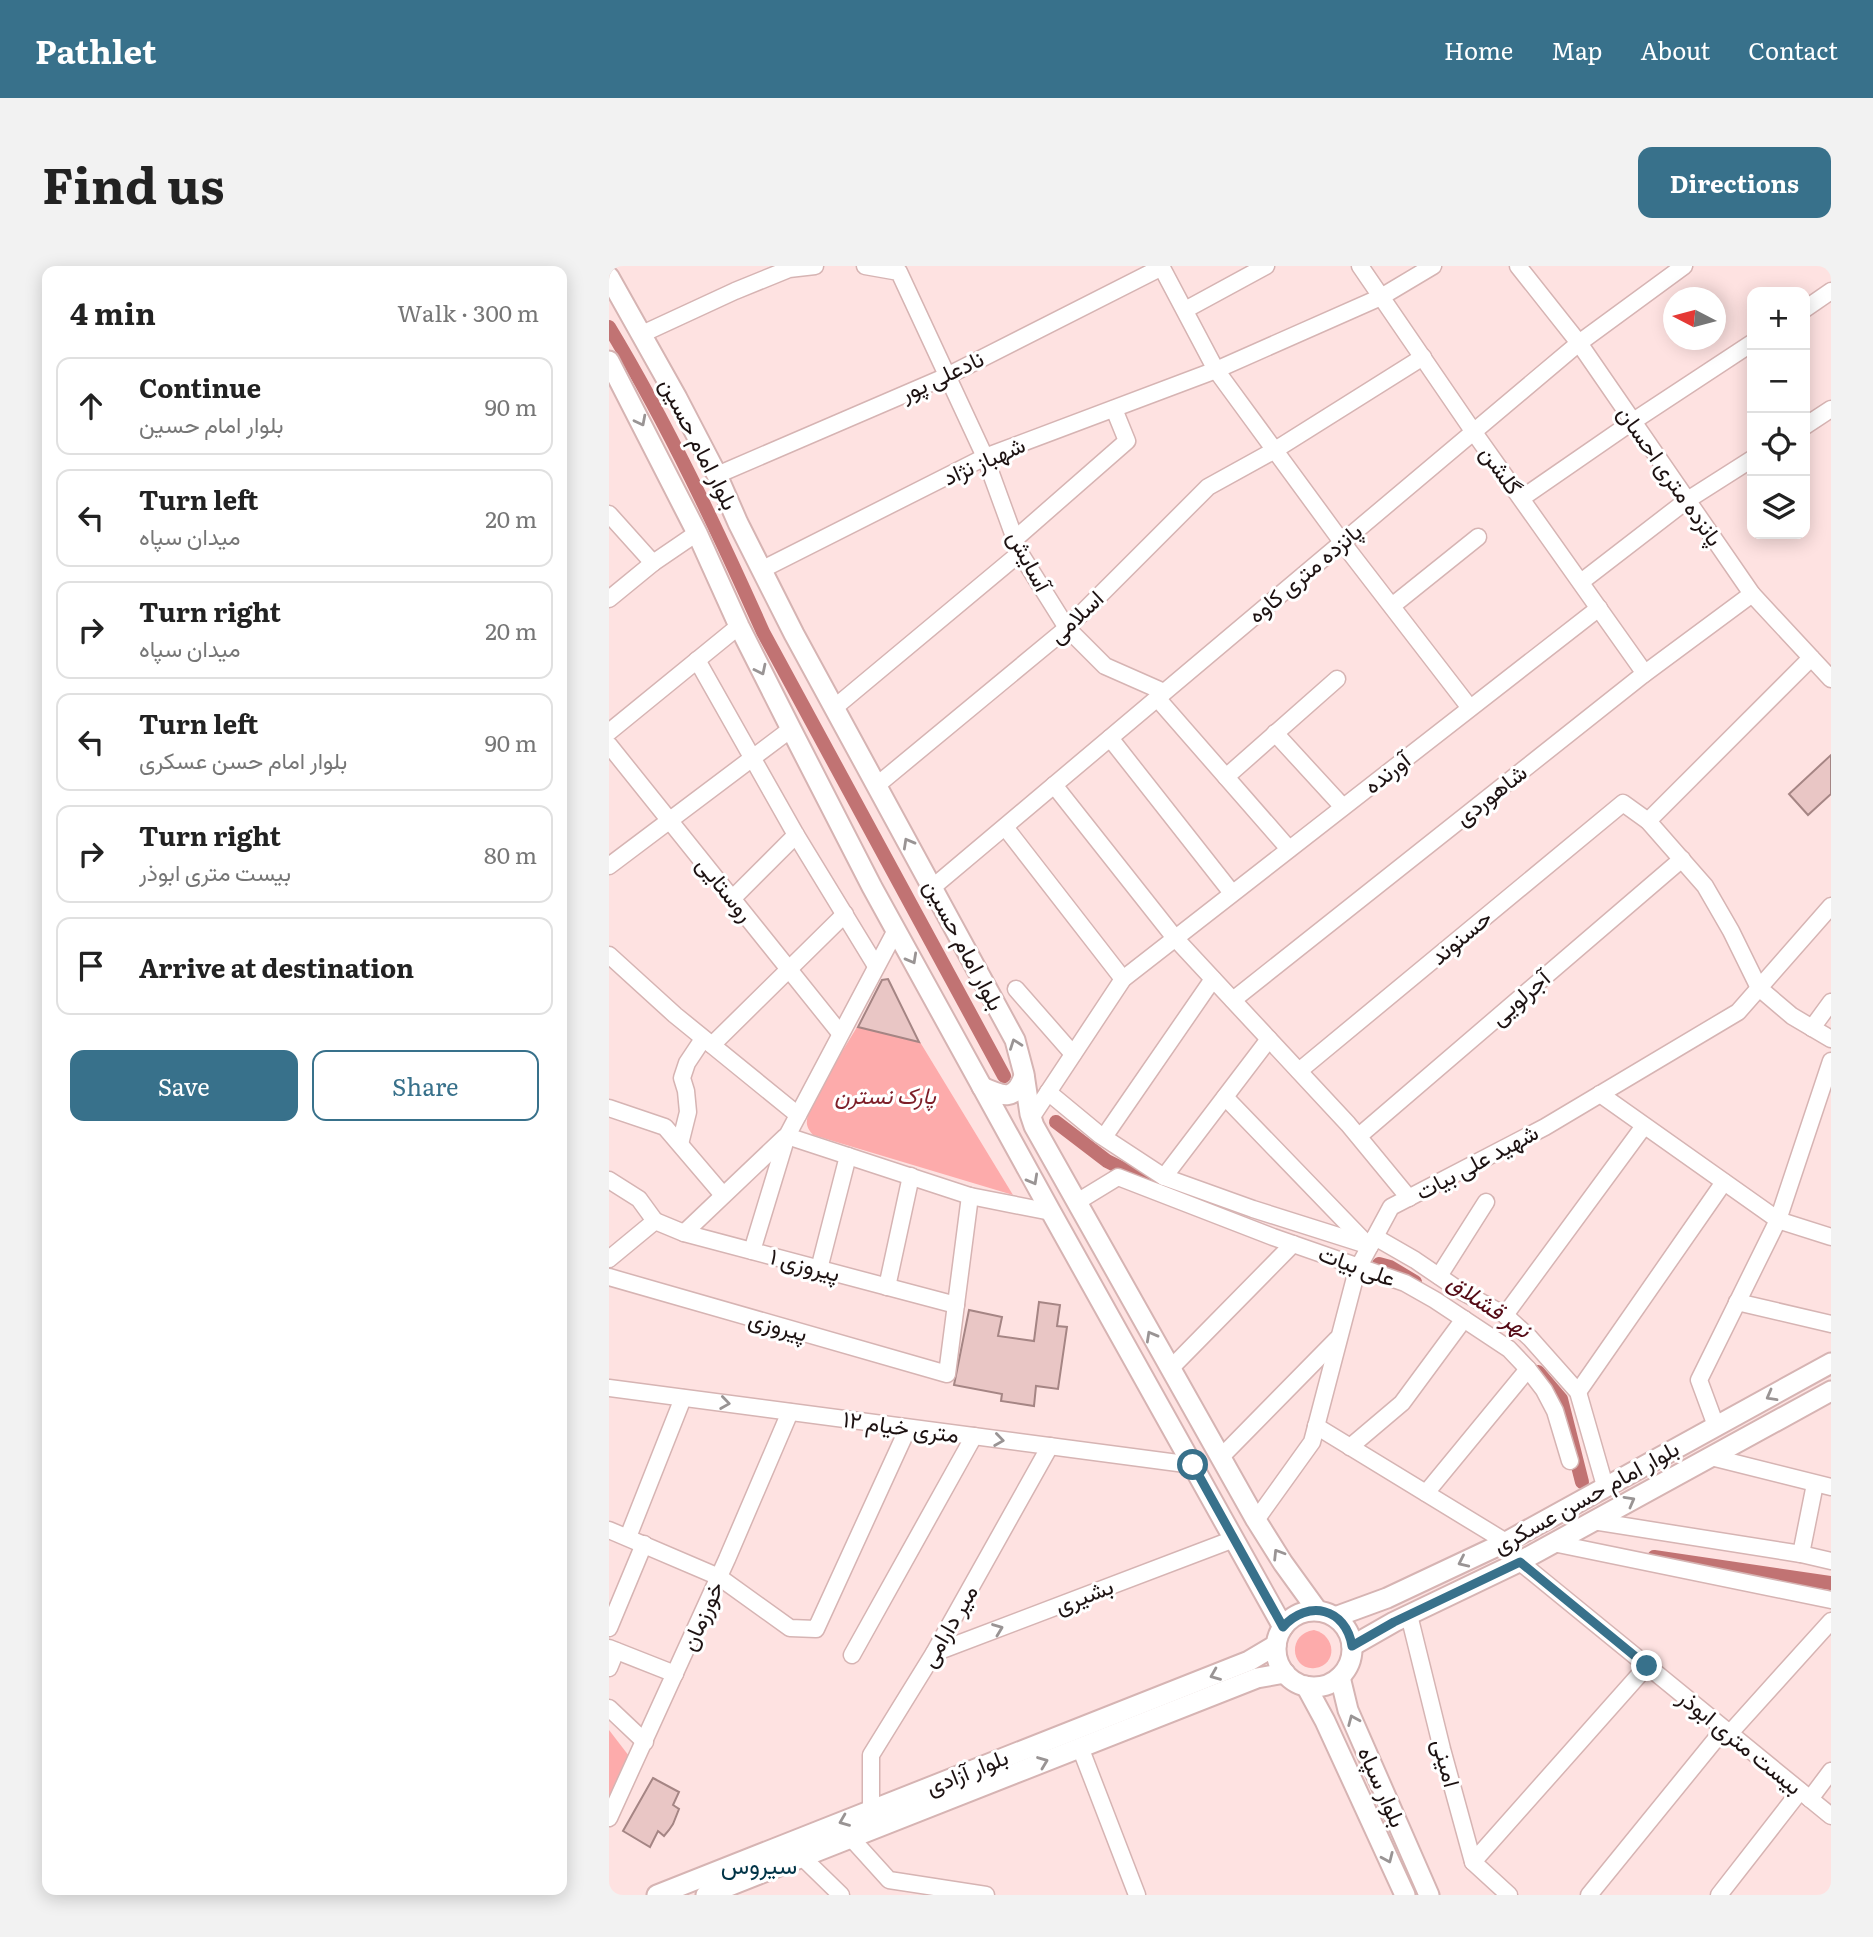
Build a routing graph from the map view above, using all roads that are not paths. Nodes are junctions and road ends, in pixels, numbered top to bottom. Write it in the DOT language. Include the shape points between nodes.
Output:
graph roads {
  1 [pos="815,266"];
  2 [pos="865,266"];
  3 [pos="1266,266"];
  4 [pos="1360,266"];
  5 [pos="1433,266"];
  6 [pos="1518,266"];
  7 [pos="1683,266"];
  8 [pos="1162,267"];
  9 [pos="903,269"];
  10 [pos="609,277"];
  11 [pos="1831,291"];
  12 [pos="1381,297"];
  13 [pos="1810,306"];
  14 [pos="1185,310"];
  15 [pos="642,334"];
  16 [pos="1579,343"];
  17 [pos="1747,346"];
  18 [pos="1423,357"];
  19 [pos="609,361"];
  20 [pos="1216,370"];
  21 [pos="947,376"];
  22 [pos="615,382"];
  23 [pos="1114,409"];
  24 [pos="1831,409"];
  25 [pos="1632,422"];
  26 [pos="1810,422"];
  27 [pos="1473,431"];
  28 [pos="1275,450"];
  29 [pos="985,457"];
  30 [pos="1747,462"];
  31 [pos="717,475"];
  32 [pos="1521,498"];
  33 [pos="1686,501"];
  34 [pos="609,513"];
  35 [pos="697,533"];
  36 [pos="1479,537"];
  37 [pos="1342,542"];
  38 [pos="1017,546"];
  39 [pos="653,563"];
  40 [pos="761,570"];
  41 [pos="1581,582"];
  42 [pos="1752,594"];
  43 [pos="609,600"];
  44 [pos="1392,606"];
  45 [pos="1599,608"];
  46 [pos="739,626"];
  47 [pos="1067,628"];
  48 [pos="1811,658"];
  49 [pos="697,660"];
  50 [pos="1644,674"];
  51 [pos="1337,679"];
  52 [pos="1831,679"];
  53 [pos="1161,695"];
  54 [pos="834,708"];
  55 [pos="1470,708"];
  56 [pos="791,729"];
  57 [pos="609,732"];
  58 [pos="1275,733"];
  59 [pos="1110,738"];
  60 [pos="609,745"];
  61 [pos="752,758"];
  62 [pos="1226,777"];
  63 [pos="1054,785"];
  64 [pos="876,786"];
  65 [pos="1343,807"];
  66 [pos="670,820"];
  67 [pos="1648,821"];
  68 [pos="1005,827"];
  69 [pos="796,835"];
  70 [pos="1289,849"];
  71 [pos="1682,859"];
  72 [pos="609,866"];
  73 [pos="933,887"];
  74 [pos="1232,893"];
  75 [pos="732,899"];
  76 [pos="1831,906"];
  77 [pos="845,914"];
  78 [pos="896,930"];
  79 [pos="1175,939"];
  80 [pos="609,954"];
  81 [pos="876,966"];
  82 [pos="789,969"];
  83 [pos="1123,979"];
  84 [pos="1213,979"];
  85 [pos="1759,988"];
  86 [pos="1016,989"];
  87 [pos="1233,1000"];
  88 [pos="1831,1002"];
  89 [pos="1812,1028"];
  90 [pos="840,1033"];
  91 [pos="1269,1039"];
  92 [pos="1831,1040"];
  93 [pos="707,1042"];
  94 [pos="1073,1054"];
  95 [pos="1831,1061"];
  96 [pos="1299,1071"];
  97 [pos="1024,1076"];
  98 [pos="982,1087"];
  99 [pos="1048,1092"];
  100 [pos="1600,1094"];
  101 [pos="1225,1097"];
  102 [pos="609,1108"];
  103 [pos="798,1115"];
  104 [pos="1031,1118"];
  105 [pos="1644,1126"];
  106 [pos="787,1136"];
  107 [pos="1009,1136"];
  108 [pos="1359,1136"];
  109 [pos="1104,1137"];
  110 [pos="680,1144"];
  111 [pos="848,1156"];
  112 [pos="911,1176"];
  113 [pos="1164,1177"];
  114 [pos="609,1180"];
  115 [pos="1724,1182"];
  116 [pos="723,1195"];
  117 [pos="970,1196"];
  118 [pos="1409,1198"];
  119 [pos="1077,1202"];
  120 [pos="1486,1202"];
  121 [pos="1051,1212"];
  122 [pos="1778,1220"];
  123 [pos="655,1221"];
  124 [pos="684,1233"];
  125 [pos="1831,1237"];
  126 [pos="1372,1242"];
  127 [pos="1293,1244"];
  128 [pos="752,1251"];
  129 [pos="609,1259"];
  130 [pos="1359,1266"];
  131 [pos="819,1269"];
  132 [pos="1439,1276"];
  133 [pos="609,1277"];
  134 [pos="887,1287"];
  135 [pos="1737,1302"];
  136 [pos="956,1305"];
  137 [pos="1505,1315"];
  138 [pos="1464,1320"];
  139 [pos="1831,1324"];
  140 [pos="1340,1337"];
  141 [pos="1831,1363"];
  142 [pos="1170,1369"];
  143 [pos="1528,1369"];
  144 [pos="609,1388"];
  145 [pos="1831,1391"];
  146 [pos="1577,1392"];
  147 [pos="683,1398"];
  148 [pos="790,1412"];
  149 [pos="1316,1426"];
  150 [pos="1716,1426"];
  151 [pos="908,1427"];
  152 [pos="974,1436"];
  153 [pos="1051,1446"];
  154 [pos="1350,1447"];
  155 [pos="1221,1457"];
  156 [pos="1711,1457"];
  157 [pos="1570,1461"];
  158 [pos="1193,1465"];
  159 [pos="1823,1485"];
  160 [pos="1605,1486"];
  161 [pos="1426,1493"];
  162 [pos="1582,1499"];
  163 [pos="1256,1520"];
  164 [pos="1593,1521"];
  165 [pos="609,1530"];
  166 [pos="628,1537"];
  167 [pos="1234,1539"];
  168 [pos="1506,1542"];
  169 [pos="644,1544"];
  170 [pos="1553,1544"];
  171 [pos="1801,1554"];
  172 [pos="1831,1561"];
  173 [pos="1520,1562"];
  174 [pos="719,1577"];
  175 [pos="1831,1600"];
  176 [pos="1326,1613"];
  177 [pos="1409,1615"];
  178 [pos="1831,1620"];
  179 [pos="609,1628"];
  180 [pos="1279,1636"];
  181 [pos="1352,1646"];
  182 [pos="612,1649"];
  183 [pos="934,1653"];
  184 [pos="852,1655"];
  185 [pos="1647,1666"];
  186 [pos="609,1668"];
  187 [pos="1285,1673"];
  188 [pos="675,1674"];
  189 [pos="1340,1677"];
  190 [pos="1306,1686"];
  191 [pos="609,1709"];
  192 [pos="1727,1731"];
  193 [pos="645,1742"];
  194 [pos="1080,1747"];
  195 [pos="1831,1771"];
  196 [pos="1805,1795"];
  197 [pos="871,1811"];
  198 [pos="1831,1816"];
  199 [pos="609,1818"];
  200 [pos="1397,1822"];
  201 [pos="1376,1833"];
  202 [pos="851,1838"];
  203 [pos="802,1857"];
  204 [pos="1473,1862"];
  205 [pos="922,1890"];
  206 [pos="713,1894"];
  207 [pos="657,1895"];
  208 [pos="841,1895"];
  209 [pos="986,1895"];
  210 [pos="1136,1895"];
  211 [pos="1405,1895"];
  212 [pos="1429,1895"];
  213 [pos="1509,1895"];
  214 [pos="1589,1895"];
  215 [pos="1719,1895"];
  1 -- 15 [label="street" via="789,269"];
  2 -- 9 [label="street"];
  3 -- 14 [label="street"];
  4 -- 12 [label="street, گلشن"];
  5 -- 12 [label="street, شهباز نژاد"];
  6 -- 16 [label="street, پانزده متری احسان"];
  7 -- 16 [label="street, پانزده متری کاوه"];
  8 -- 14 [label="street"];
  8 -- 21 [label="street, نادعلی پور"];
  9 -- 21 [label="street, آسایش"];
  10 -- 15 [label="main road, بلوار امام حسین"];
  11 -- 13 [label="street"];
  12 -- 18 [label="street, گلشن"];
  12 -- 20 [label="street, شهباز نژاد"];
  14 -- 20 [label="street"];
  15 -- 31 [label="main road, بلوار امام حسین"];
  16 -- 25 [label="street, پانزده متری احسان"];
  16 -- 27 [label="street, پانزده متری کاوه"];
  17 -- 25 [label="street"];
  18 -- 27 [label="street, گلشن"];
  18 -- 28 [label="street, اسلامی"];
  19 -- 22 [label="main road, بلوار امام حسین"];
  20 -- 23 [label="street, شهباز نژاد"];
  20 -- 28 [label="street"];
  21 -- 29 [label="street, آسایش"];
  21 -- 31 [label="street, نادعلی پور"];
  22 -- 35 [label="main road, بلوار امام حسین, one-way"];
  23 -- 29 [label="street, شهباز نژاد"];
  23 -- 38 [label="street" via="1127,441"];
  24 -- 26 [label="street"];
  25 -- 32 [label="street"];
  25 -- 33 [label="street, پانزده متری احسان"];
  27 -- 32 [label="street, گلشن"];
  27 -- 37 [label="street, پانزده متری کاوه"];
  28 -- 37 [label="street"];
  28 -- 47 [label="street, اسلامی" via="1208,486"];
  29 -- 38 [label="street, آسایش"];
  29 -- 40 [label="street, شهباز نژاد"];
  30 -- 33 [label="street"];
  31 -- 40 [label="main road, بلوار امام حسین"];
  32 -- 41 [label="street, گلشن"];
  33 -- 41 [label="street"];
  33 -- 42 [label="street, پانزده متری احسان"];
  34 -- 39 [label="street"];
  35 -- 39 [label="street"];
  35 -- 46 [label="main road, بلوار امام حسین"];
  36 -- 44 [label="street"];
  37 -- 44 [label="street"];
  37 -- 53 [label="street, پانزده متری کاوه"];
  38 -- 47 [label="street, آسایش"];
  38 -- 54 [label="street"];
  39 -- 43 [label="street"];
  40 -- 54 [label="main road, بلوار امام حسین"];
  41 -- 45 [label="street, گلشن"];
  42 -- 48 [label="street, پانزده متری احسان"];
  42 -- 50 [label="street, شاهوردی"];
  44 -- 55 [label="street"];
  45 -- 50 [label="street, گلشن"];
  45 -- 55 [label="street, آورنده"];
  46 -- 49 [label="street"];
  46 -- 56 [label="main road, بلوار امام حسین, one-way"];
  47 -- 53 [label="street, آسایش" via="1105,666"];
  47 -- 64 [label="street, اسلامی"];
  48 -- 52 [label="street, پانزده متری احسان"];
  48 -- 67 [label="street"];
  49 -- 57 [label="street"];
  49 -- 61 [label="street"];
  50 -- 87 [label="street, شاهوردی"];
  51 -- 58 [label="street"];
  53 -- 59 [label="street, پانزده متری کاوه"];
  53 -- 62 [label="street"];
  54 -- 64 [label="main road, بلوار امام حسین"];
  55 -- 65 [label="street, آورنده"];
  56 -- 61 [label="street"];
  56 -- 78 [label="main road, بلوار امام حسین"];
  58 -- 62 [label="street"];
  58 -- 65 [label="street"];
  59 -- 63 [label="street, پانزده متری کاوه"];
  59 -- 74 [label="street"];
  60 -- 66 [label="street, روستایی"];
  61 -- 66 [label="street"];
  61 -- 69 [label="street"];
  62 -- 70 [label="street"];
  63 -- 68 [label="street, پانزده متری کاوه"];
  63 -- 79 [label="street"];
  73 -- 64 [label="main road, بلوار امام حسین, one-way"];
  65 -- 70 [label="street, آورنده"];
  66 -- 72 [label="street"];
  66 -- 75 [label="street, روستایی"];
  67 -- 71 [label="street"];
  67 -- 96 [label="street, حسنوند" via="1623,803"];
  68 -- 73 [label="street, پانزده متری کاوه"];
  68 -- 83 [label="street"];
  69 -- 75 [label="street"];
  69 -- 77 [label="street"];
  70 -- 74 [label="street, آورنده"];
  71 -- 85 [label="street" via="1705,886"];
  71 -- 108 [label="street, آجرلویی"];
  97 -- 73 [label="main road, بلوار امام حسین, one-way" via="1014,1040"];
  74 -- 79 [label="street, آورنده"];
  75 -- 82 [label="street, روستایی"];
  76 -- 85 [label="street, شهید علی بیات"];
  77 -- 81 [label="street"];
  77 -- 82 [label="street"];
  78 -- 81 [label="street"];
  78 -- 98 [label="main road, بلوار امام حسین, one-way"];
  79 -- 83 [label="street, آورنده"];
  79 -- 84 [label="street"];
  80 -- 93 [label="street"];
  81 -- 90 [label="street"];
  82 -- 90 [label="street, روستایی"];
  82 -- 93 [label="street"];
  83 -- 94 [label="street, آورنده"];
  84 -- 87 [label="street"];
  84 -- 109 [label="street"];
  85 -- 89 [label="street"];
  85 -- 100 [label="street, شهید علی بیات" via="1738,1012"];
  86 -- 94 [label="street"];
  87 -- 91 [label="street"];
  88 -- 89 [label="street"];
  89 -- 92 [label="street"];
  90 -- 103 [label="street"];
  91 -- 96 [label="street"];
  91 -- 101 [label="street"];
  93 -- 103 [label="street"];
  93 -- 110 [label="street" via="687,1063 682,1078 688,1112"];
  94 -- 99 [label="street, آورنده"];
  95 -- 122 [label="street"];
  96 -- 108 [label="street"];
  97 -- 98 [label="main road" via="1017,1090 1007,1096"];
  97 -- 104 [label="main road, بلوار امام حسین"];
  98 -- 107 [label="main road, بلوار امام حسین"];
  99 -- 104 [label="street, آورنده"];
  99 -- 109 [label="street, علی بیات"];
  100 -- 105 [label="street"];
  100 -- 118 [label="street, شهید علی بیات"];
  101 -- 113 [label="street"];
  101 -- 126 [label="street"];
  102 -- 110 [label="street" via="665,1127"];
  103 -- 106 [label="street"];
  104 -- 107 [label="main road" via="1013,1117"];
  104 -- 119 [label="main road, بلوار امام حسین"];
  105 -- 115 [label="street"];
  105 -- 137 [label="street"];
  106 -- 111 [label="street"];
  106 -- 116 [label="street"];
  106 -- 128 [label="street"];
  107 -- 121 [label="main road, بلوار امام حسین, one-way"];
  108 -- 118 [label="street"];
  109 -- 113 [label="street, علی بیات"];
  110 -- 116 [label="street"];
  111 -- 112 [label="street"];
  111 -- 131 [label="street"];
  112 -- 117 [label="street"];
  112 -- 134 [label="street"];
  113 -- 126 [label="street, علی بیات" via="1253,1209"];
  114 -- 123 [label="street" via="639,1199"];
  115 -- 122 [label="street"];
  115 -- 146 [label="street"];
  116 -- 124 [label="street"];
  117 -- 121 [label="street"];
  117 -- 136 [label="street"];
  118 -- 126 [label="street, شهید علی بیات" via="1391,1207"];
  119 -- 127 [label="street, علی بیات" via="1118,1177"];
  142 -- 119 [label="main road, بلوار امام حسین, one-way"];
  120 -- 132 [label="street"];
  121 -- 158 [label="main road, بلوار امام حسین"];
  122 -- 125 [label="street"];
  122 -- 135 [label="street"];
  123 -- 124 [label="street, پیروزی ۱"];
  123 -- 129 [label="street"];
  124 -- 128 [label="street, پیروزی ۱"];
  126 -- 130 [label="street, شهید علی بیات"];
  126 -- 132 [label="street"];
  127 -- 130 [label="street, علی بیات"];
  127 -- 142 [label="street"];
  128 -- 131 [label="street, پیروزی ۱"];
  130 -- 138 [label="street, علی بیات" via="1405,1283"];
  130 -- 140 [label="street, شهید علی بیات"];
  131 -- 134 [label="street, پیروزی ۱"];
  132 -- 137 [label="street"];
  133 -- 136 [label="street, پیروزی" via="947,1374"];
  134 -- 136 [label="street, پیروزی ۱"];
  135 -- 139 [label="street"];
  135 -- 150 [label="street" via="1699,1381"];
  137 -- 146 [label="street"];
  138 -- 143 [label="street, علی بیات" via="1509,1349"];
  138 -- 154 [label="street" via="1402,1403"];
  140 -- 149 [label="street, شهید علی بیات"];
  140 -- 155 [label="street"];
  141 -- 150 [label="main road, بلوار امام حسن عسکری, one-way"];
  142 -- 155 [label="main road, بلوار امام حسین"];
  143 -- 157 [label="street, علی بیات" via="1555,1411"];
  143 -- 161 [label="street"];
  144 -- 147 [label="street, ۱۲ متری خیام"];
  145 -- 156 [label="main road, بلوار امام حسن عسکری"];
  146 -- 160 [label="street"];
  147 -- 148 [label="street, ۱۲ متری خیام, one-way"];
  147 -- 166 [label="street"];
  148 -- 151 [label="street, ۱۲ متری خیام"];
  148 -- 174 [label="street, خورزمان"];
  149 -- 154 [label="street"];
  149 -- 163 [label="street, شهید علی بیات" via="1312,1442"];
  150 -- 160 [label="main road, بلوار امام حسن عسکری"];
  151 -- 152 [label="street, ۱۲ متری خیام"];
  151 -- 174 [label="street" via="816,1629 790,1628"];
  152 -- 153 [label="street, ۱۲ متری خیام, one-way"];
  152 -- 184 [label="street"];
  153 -- 158 [label="street, ۱۲ متری خیام"];
  153 -- 183 [label="street, میر دارامی"];
  154 -- 161 [label="street"];
  155 -- 163 [label="main road, بلوار امام حسین"];
  156 -- 159 [label="street"];
  164 -- 156 [label="main road, بلوار امام حسن عسکری, one-way"];
  158 -- 167 [label="main road, بلوار امام حسین"];
  159 -- 171 [label="street"];
  160 -- 162 [label="main road, بلوار امام حسن عسکری"];
  161 -- 168 [label="street"];
  162 -- 164 [label="main road"];
  162 -- 168 [label="main road, بلوار امام حسن عسکری"];
  176 -- 163 [label="main road, بلوار امام حسین, one-way" via="1283,1563"];
  164 -- 170 [label="main road, بلوار امام حسن عسکری"];
  164 -- 171 [label="street"];
  165 -- 166 [label="street"];
  166 -- 169 [label="street"];
  167 -- 180 [label="main road, بلوار امام حسین"];
  183 -- 167 [label="street, بشیری, one-way"];
  168 -- 176 [label="main road, بلوار امام حسن عسکری, one-way" via="1387,1598"];
  169 -- 174 [label="street"];
  169 -- 179 [label="street"];
  170 -- 173 [label="main road, بلوار امام حسن عسکری"];
  170 -- 175 [label="street"];
  171 -- 172 [label="street"];
  173 -- 177 [label="main road, بلوار امام حسن عسکری"];
  173 -- 185 [label="street, بیست متری ابوذر"];
  174 -- 188 [label="street, خورزمان"];
  176 -- 180 [label="main road" via="1297,1614"];
  176 -- 181 [label="main road" via="1345,1626"];
  177 -- 181 [label="main road, بلوار امام حسن عسکری"];
  177 -- 204 [label="street, امینی"];
  178 -- 192 [label="street"];
  180 -- 187 [label="main road" via="1279,1665"];
  180 -- 197 [label="main road, بلوار آزادی, one-way" via="1249,1661"];
  181 -- 189 [label="main road" via="1350,1663"];
  182 -- 186 [label="street"];
  182 -- 188 [label="street"];
  183 -- 197 [label="street, میر دارامی" via="871,1755"];
  185 -- 192 [label="street, بیست متری ابوذر"];
  185 -- 204 [label="street"];
  187 -- 190 [label="main road"];
  187 -- 194 [label="main road, بلوار آزادی" via="1257,1678"];
  188 -- 193 [label="street, خورزمان"];
  189 -- 190 [label="main road" via="1327,1685"];
  200 -- 189 [label="main road, بلوار سپاه, one-way" via="1348,1710"];
  190 -- 201 [label="main road, بلوار سپاه"];
  191 -- 193 [label="street"];
  192 -- 196 [label="street, بیست متری ابوذر"];
  192 -- 214 [label="street"];
  193 -- 199 [label="street, خورزمان"];
  202 -- 194 [label="main road, بلوار آزادی, one-way"];
  194 -- 210 [label="street"];
  195 -- 196 [label="street"];
  196 -- 198 [label="street, بیست متری ابوذر"];
  196 -- 215 [label="street"];
  197 -- 207 [label="main road, بلوار آزادی, one-way"];
  200 -- 201 [label="main road"];
  200 -- 212 [label="main road, بلوار سپاه"];
  201 -- 211 [label="main road, بلوار سپاه, one-way"];
  202 -- 203 [label="main road, بلوار آزادی"];
  202 -- 205 [label="street" via="889,1880"];
  203 -- 206 [label="main road, بلوار آزادی"];
  203 -- 208 [label="street"];
  204 -- 213 [label="street"];
  205 -- 209 [label="street"];
}
